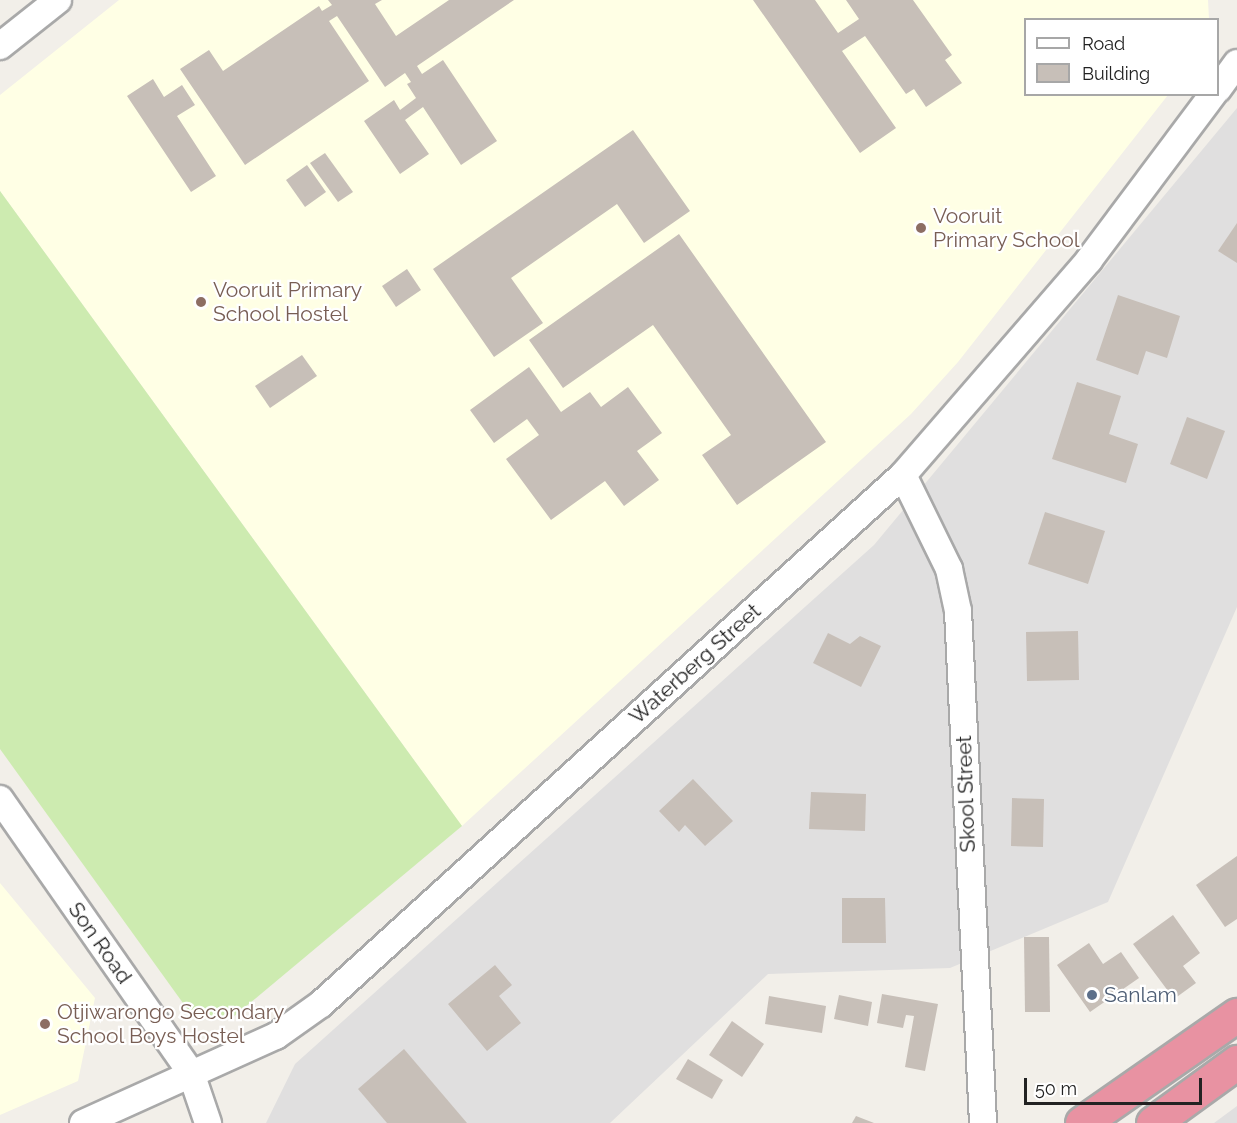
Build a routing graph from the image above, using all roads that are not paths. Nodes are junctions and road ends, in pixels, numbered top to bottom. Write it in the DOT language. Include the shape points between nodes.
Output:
graph roads {
  1 [pos="58,0"];
  2 [pos="0,46"];
  3 [pos="1237,63"];
  4 [pos="1219,88"];
  5 [pos="1212,96"];
  6 [pos="903,475"];
  7 [pos="0,799"];
  8 [pos="1237,1015"];
  9 [pos="1237,1062"];
  10 [pos="191,1073"];
  11 [pos="1126,1094"];
  12 [pos="83,1123"];
  13 [pos="208,1123"];
  14 [pos="983,1123"];
  15 [pos="1082,1123"];
  16 [pos="1146,1123"];
  17 [pos="1153,1123"];
  1 -- 2 [label="street"];
  3 -- 4 [label="street"];
  5 -- 6 [label="street, Waterberg Street" via="1089,260"];
  6 -- 10 [label="street, Waterberg Street" via="321,1004 276,1036"];
  6 -- 14 [label="street, Skool Street" via="949,569 958,611"];
  7 -- 10 [label="street, Son Road"];
  8 -- 11 [label="highway"];
  9 -- 17 [label="highway"];
  10 -- 12 [label="street, Waterberg Street"];
  10 -- 13 [label="street, Son Road"];
  11 -- 15 [label="highway"];
  11 -- 16 [label="highway"];
}
